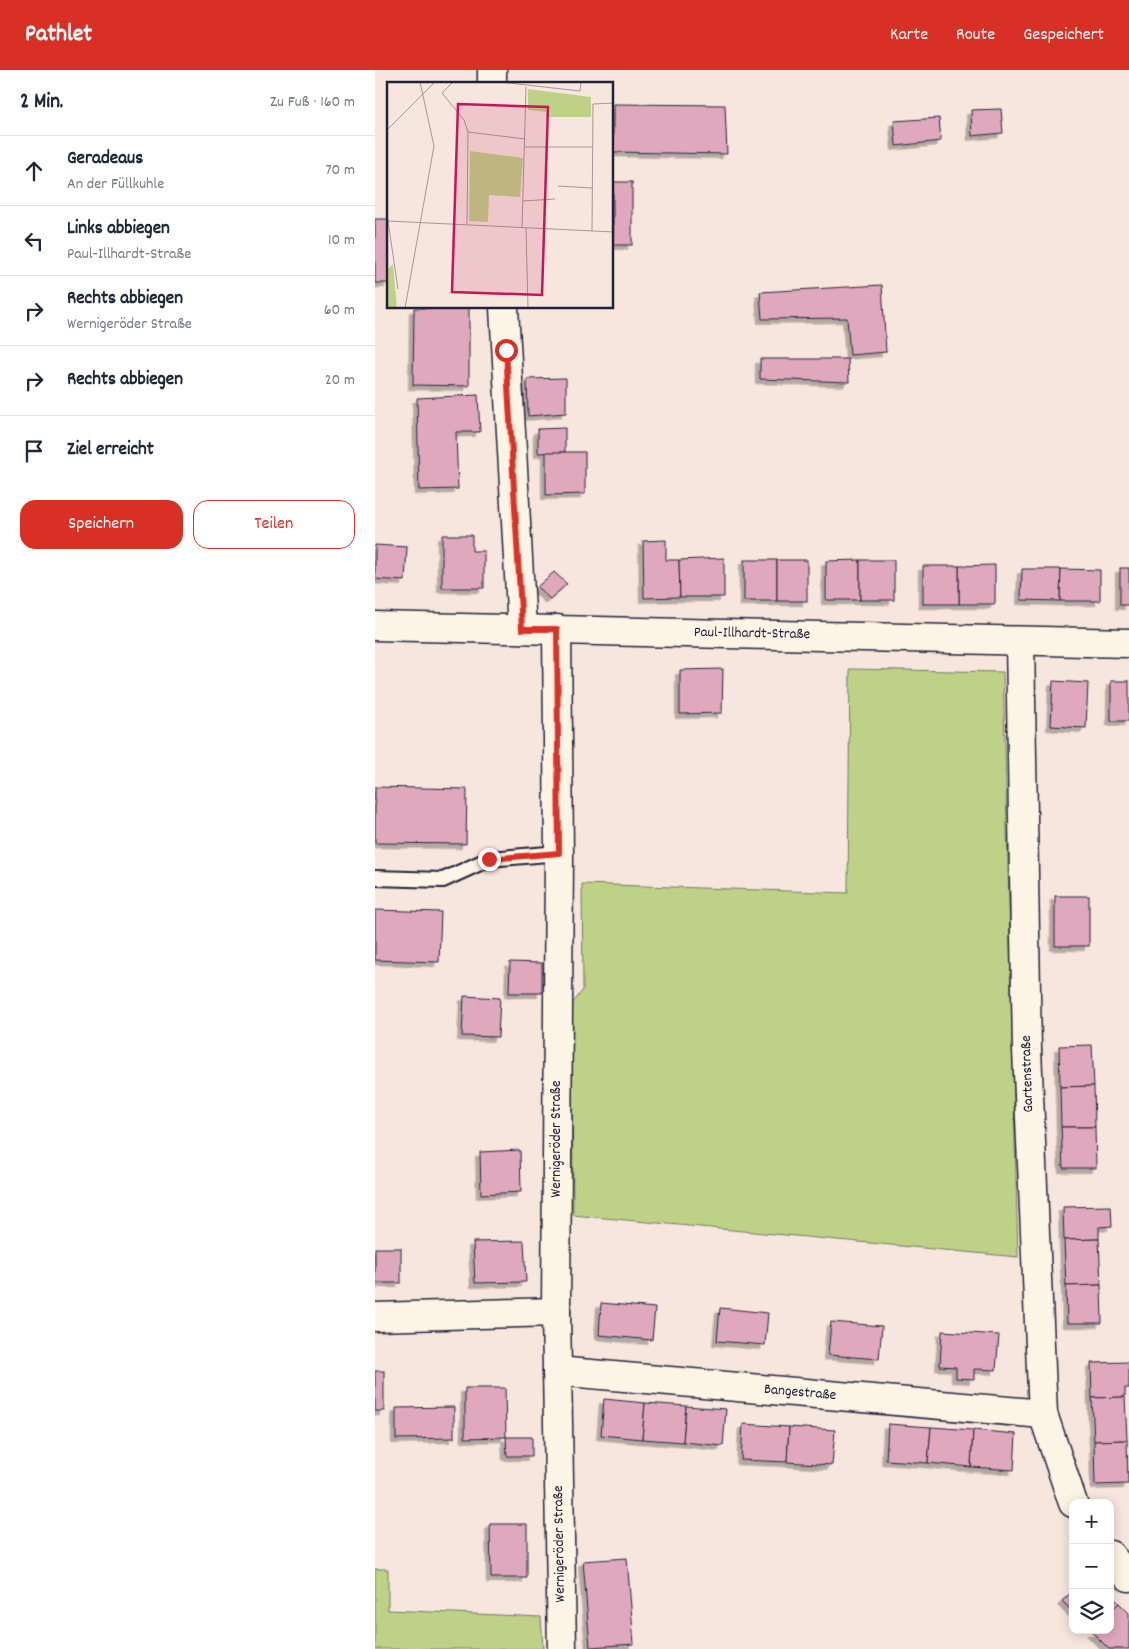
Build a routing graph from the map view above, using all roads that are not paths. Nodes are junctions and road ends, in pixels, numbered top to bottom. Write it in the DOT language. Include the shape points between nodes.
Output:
graph roads {
  1 [pos="504,309"];
  2 [pos="375,626"];
  3 [pos="522,629"];
  4 [pos="557,629"];
  5 [pos="1020,641"];
  6 [pos="1129,643"];
  7 [pos="559,853"];
  8 [pos="375,878"];
  9 [pos="556,1312"];
  10 [pos="375,1316"];
  11 [pos="557,1371"];
  12 [pos="1043,1414"];
  13 [pos="1072,1499"];
  14 [pos="1114,1560"];
  15 [pos="1129,1577"];
  16 [pos="561,1649"];
  1 -- 3 [label="street"];
  2 -- 3 [label="street, Paul-Illhardt-Straße"];
  3 -- 4 [label="street, Paul-Illhardt-Straße"];
  4 -- 5 [label="street, Paul-Illhardt-Straße"];
  4 -- 7 [label="street, Wernigeröder Straße"];
  5 -- 6 [label="street, Paul-Illhardt-Straße"];
  5 -- 12 [label="street, Gartenstraße" via="1027,1050"];
  7 -- 8 [label="lane" via="489,859 443,880"];
  7 -- 9 [label="street, Wernigeröder Straße"];
  9 -- 10 [label="street"];
  9 -- 11 [label="street, Wernigeröder Straße"];
  11 -- 12 [label="street, Bangestraße"];
  11 -- 16 [label="street, Wernigeröder Straße"];
  12 -- 13 [label="street, Gartenstraße"];
  14 -- 15 [label="street"];
}
